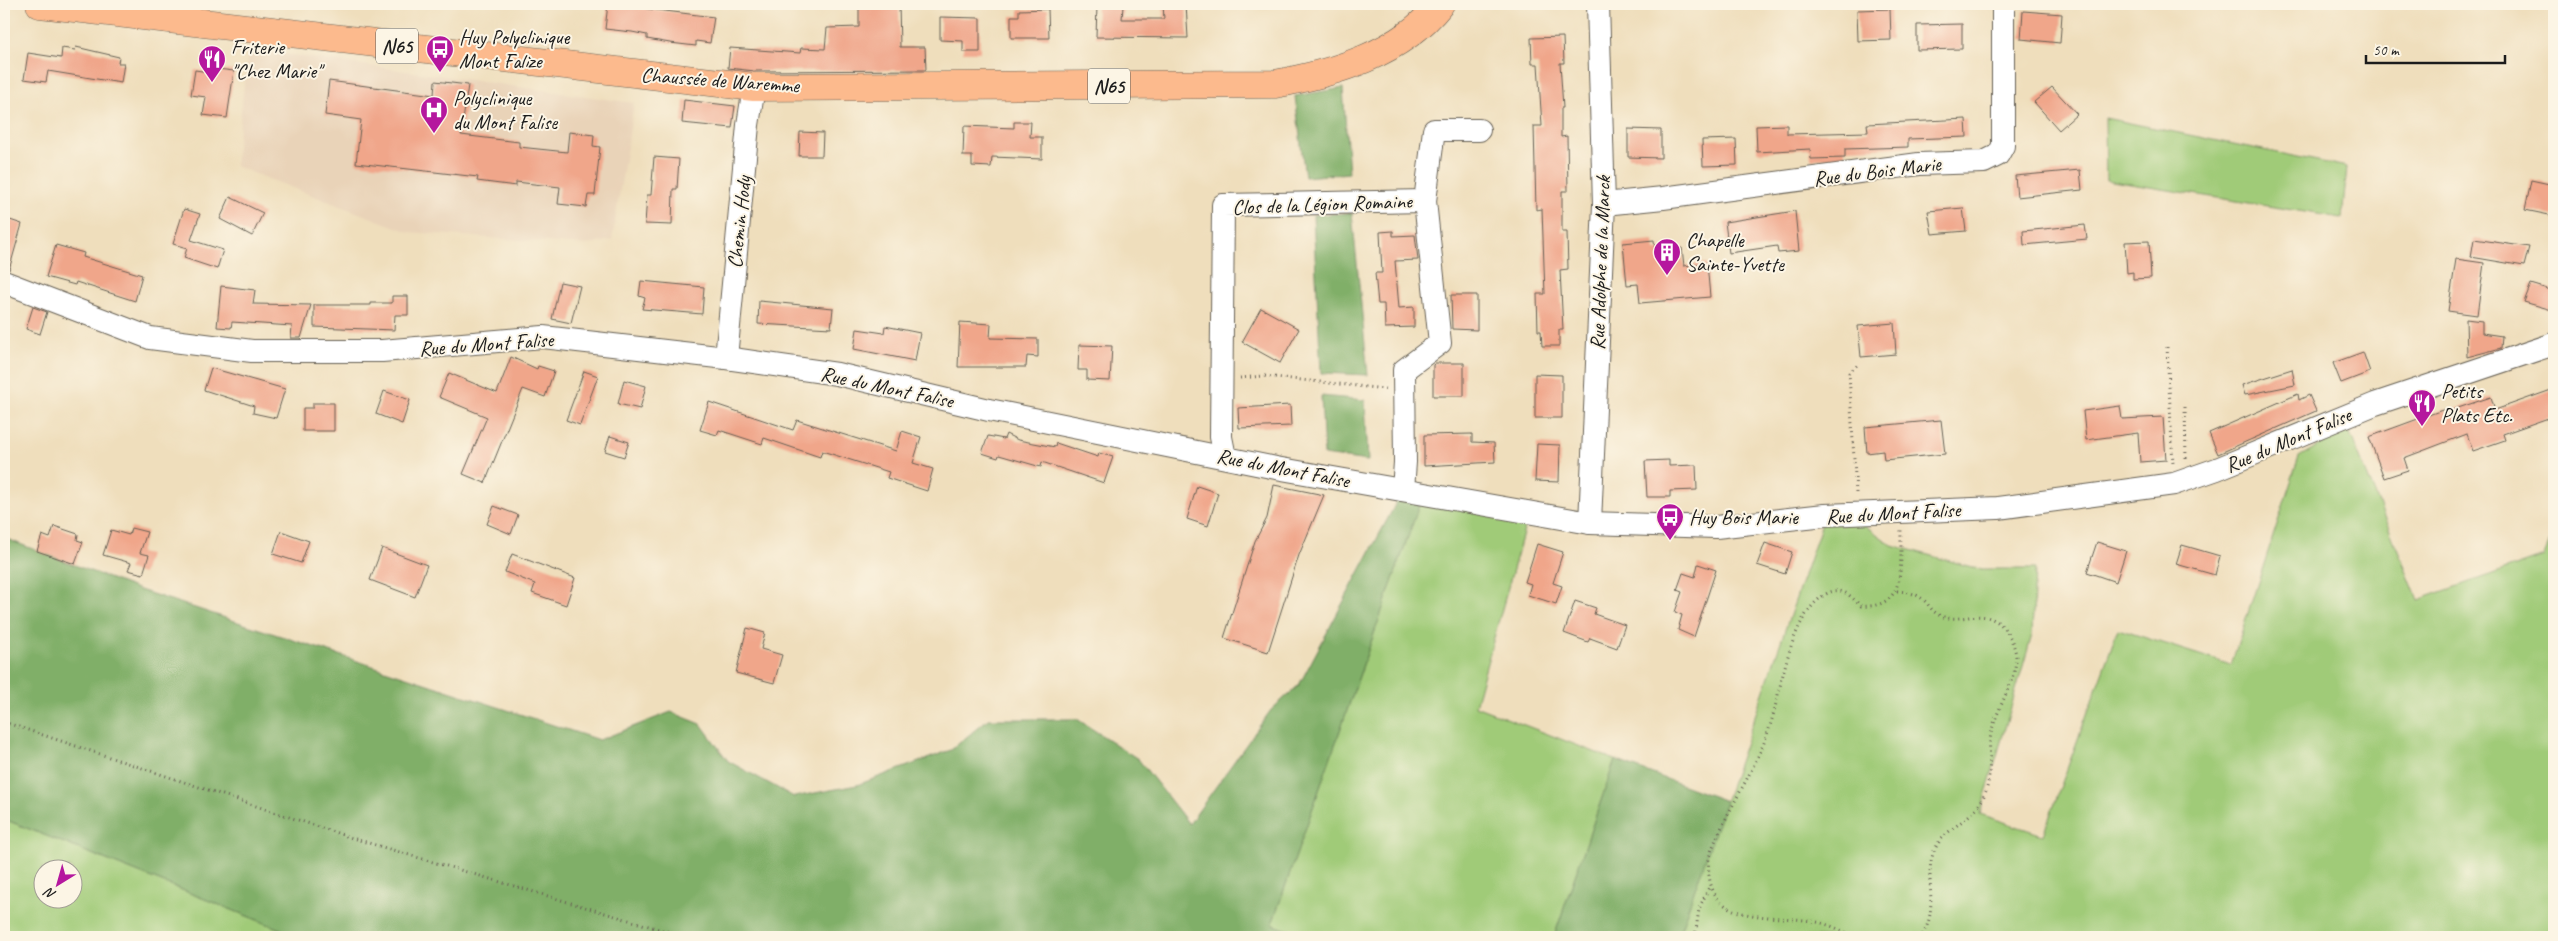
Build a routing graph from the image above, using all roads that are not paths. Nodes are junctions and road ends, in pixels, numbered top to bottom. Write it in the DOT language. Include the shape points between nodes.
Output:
graph roads {
  1 [pos="40,4"];
  2 [pos="1440,4"];
  3 [pos="1598,4"];
  4 [pos="2003,4"];
  5 [pos="754,87"];
  6 [pos="1479,130"];
  7 [pos="1425,201"];
  8 [pos="1604,204"];
  9 [pos="4,282"];
  10 [pos="2554,344"];
  11 [pos="726,358"];
  12 [pos="1225,457"];
  13 [pos="1403,490"];
  14 [pos="1590,523"];
  1 -- 5 [label="main road, Chaussée de Waremme / N65"];
  2 -- 5 [label="main road, Chaussée de Waremme / N65" via="1418,26 1379,52 1318,76 1275,84"];
  3 -- 8 [label="street, Rue Adolphe de la Marck"];
  4 -- 8 [label="street, Rue du Bois Marie" via="2004,146 1998,155 1984,162 1919,164"];
  5 -- 11 [label="street, Chemin Hody"];
  6 -- 7 [label="street" via="1434,130"];
  7 -- 12 [label="street, Clos de la Légion Romaine" via="1223,205 1221,437"];
  7 -- 13 [label="street, Clos de la Légion Romaine" via="1440,343 1404,370"];
  8 -- 14 [label="street, Rue Adolphe de la Marck"];
  9 -- 11 [label="street, Rue du Mont Falise" via="150,338 252,351 382,351 542,337"];
  10 -- 14 [label="street, Rue du Mont Falise" via="2375,404 2181,482 1998,508 1858,514 1716,526"];
  11 -- 12 [label="street, Rue du Mont Falise" via="837,374 989,410"];
  12 -- 13 [label="street, Rue du Mont Falise"];
  13 -- 14 [label="street, Rue du Mont Falise"];
}
